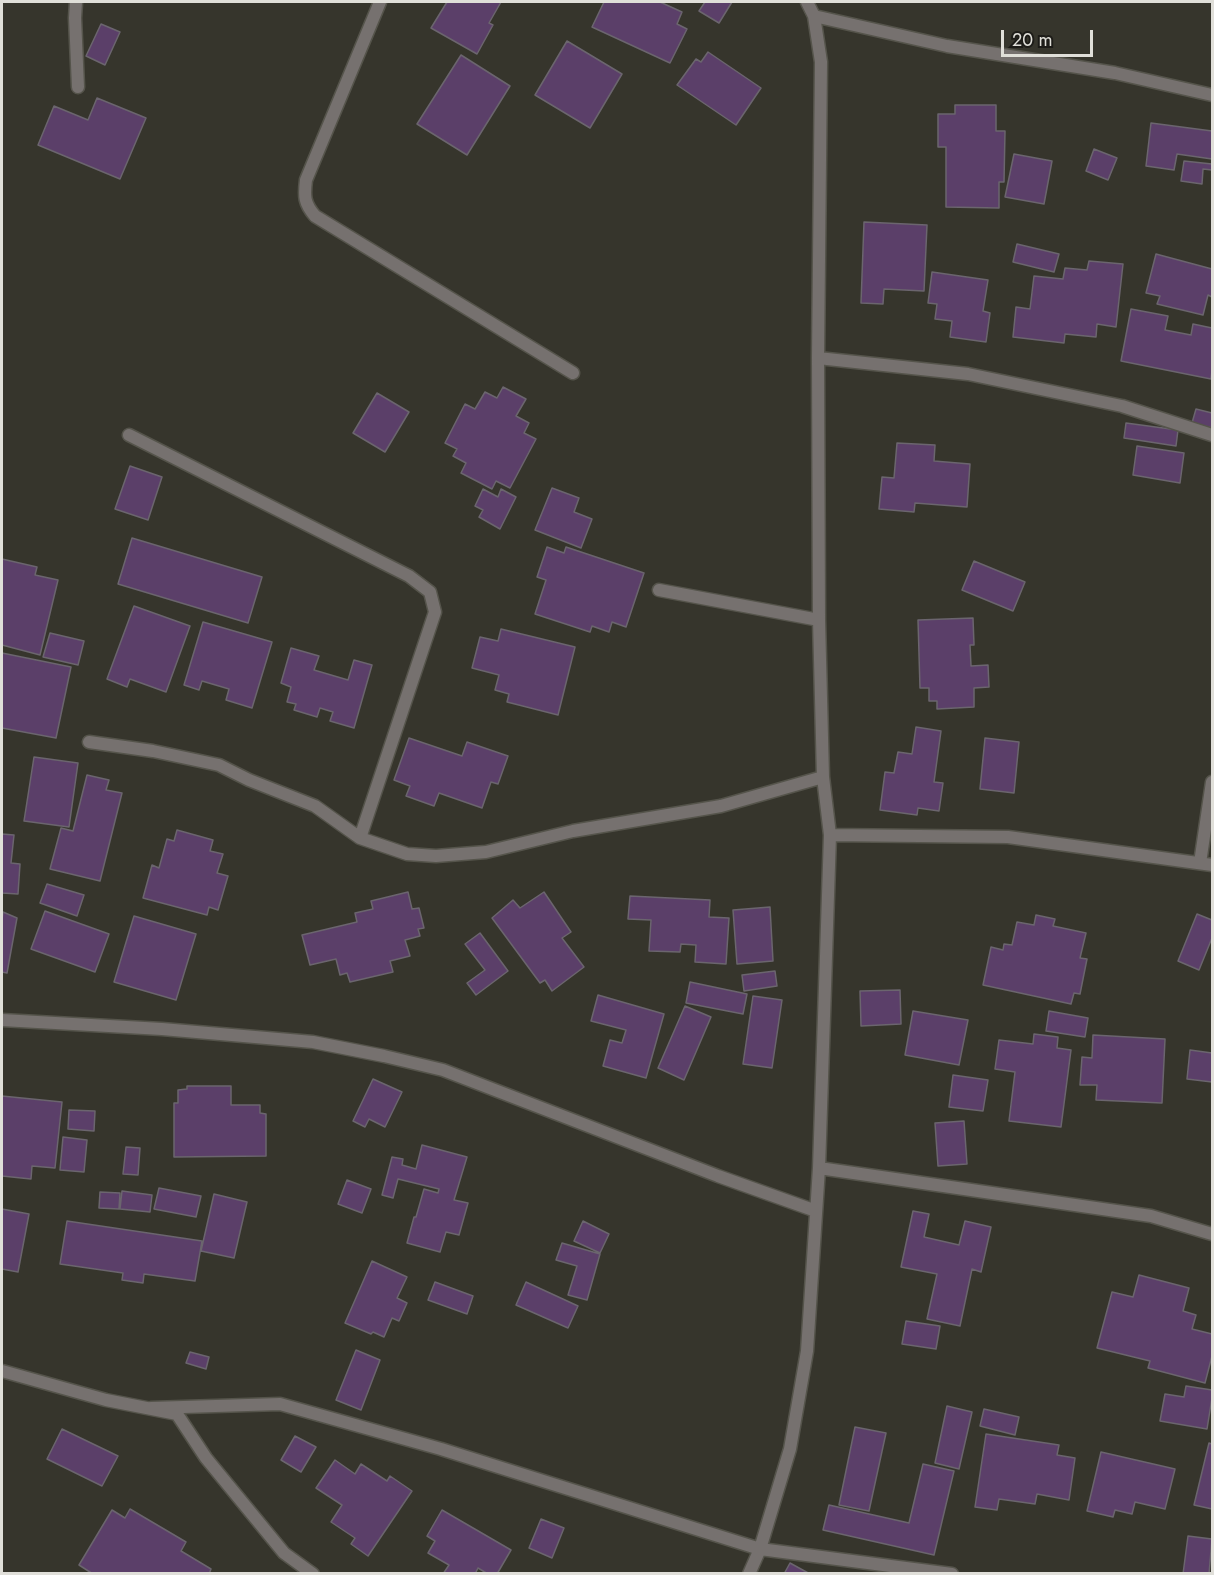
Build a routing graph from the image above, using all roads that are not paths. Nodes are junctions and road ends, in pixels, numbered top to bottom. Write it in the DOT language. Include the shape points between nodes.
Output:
graph roads {
  1 [pos="76,2"];
  2 [pos="380,2"];
  3 [pos="807,2"];
  4 [pos="814,16"];
  5 [pos="78,87"];
  6 [pos="1212,95"];
  7 [pos="818,358"];
  8 [pos="573,374"];
  9 [pos="129,435"];
  10 [pos="1212,435"];
  11 [pos="659,590"];
  12 [pos="819,620"];
  13 [pos="88,742"];
  14 [pos="824,777"];
  15 [pos="1212,782"];
  16 [pos="830,835"];
  17 [pos="360,838"];
  18 [pos="1206,864"];
  19 [pos="2,1020"];
  20 [pos="819,1168"];
  21 [pos="816,1211"];
  22 [pos="1212,1234"];
  23 [pos="2,1371"];
  24 [pos="151,1408"];
  25 [pos="760,1548"];
  26 [pos="313,1574"];
  27 [pos="749,1574"];
  28 [pos="952,1574"];
  1 -- 5 [label="street"];
  2 -- 8 [label="street" via="306,180 304,194 308,207 315,216"];
  3 -- 4 [label="street"];
  4 -- 6 [label="street" via="947,46 1115,73"];
  4 -- 7 [label="street" via="821,62"];
  7 -- 10 [label="street" via="968,374 1122,406"];
  7 -- 12 [label="street"];
  9 -- 17 [label="street" via="409,576 430,592 435,612"];
  11 -- 12 [label="street"];
  12 -- 14 [label="street"];
  13 -- 17 [label="street" via="219,765 315,806"];
  14 -- 16 [label="street"];
  14 -- 17 [label="street" via="721,806 573,831 486,852 407,854"];
  15 -- 18 [label="street"];
  16 -- 18 [label="street" via="1008,837"];
  16 -- 20 [label="street"];
  19 -- 21 [label="street" via="314,1042 408,1061 442,1070"];
  20 -- 21 [label="street"];
  20 -- 22 [label="street" via="1151,1216"];
  21 -- 25 [label="street" via="807,1351 790,1449"];
  23 -- 24 [label="street" via="106,1400"];
  24 -- 25 [label="street" via="280,1404 441,1449"];
  24 -- 26 [label="street" via="177,1414 206,1458 284,1553"];
  25 -- 27 [label="street"];
  25 -- 28 [label="street"];
}
